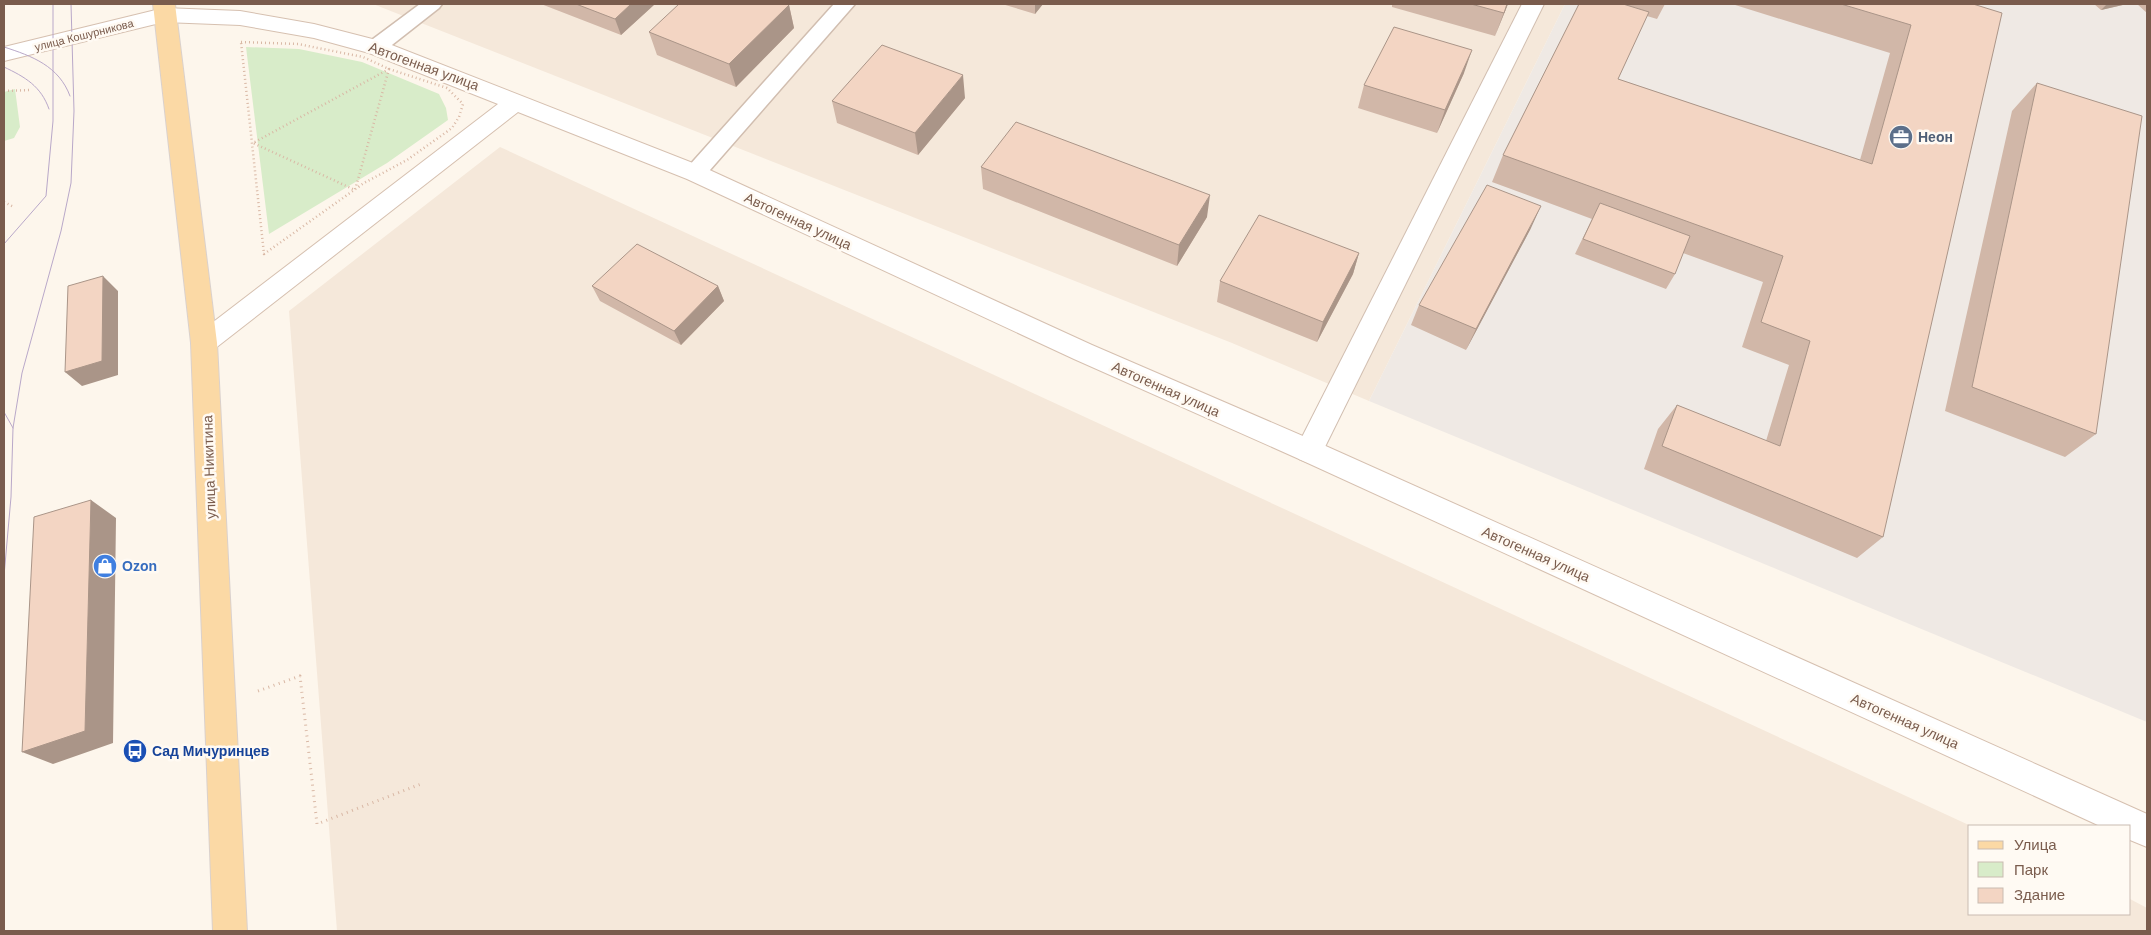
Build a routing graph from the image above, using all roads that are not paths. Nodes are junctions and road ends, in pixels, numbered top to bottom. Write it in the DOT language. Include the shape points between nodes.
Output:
graph roads {
  1 [pos="432,4"];
  2 [pos="845,4"];
  3 [pos="1533,4"];
  4 [pos="164,9"];
  5 [pos="4,54"];
  6 [pos="383,58"];
  7 [pos="516,102"];
  8 [pos="695,173"];
  9 [pos="204,343"];
  10 [pos="1309,452"];
  11 [pos="2147,831"];
  12 [pos="230,931"];
  1 -- 6 [label="lane"];
  2 -- 8 [label="lane"];
  3 -- 10 [label="street"];
  4 -- 5 [label="street, улица Кошурникова"];
  4 -- 6 [label="street, Автогенная улица" via="314,31"];
  4 -- 9 [label="main road, улица Никитина"];
  6 -- 7 [label="street, Автогенная улица"];
  7 -- 8 [label="street, Автогенная улица"];
  7 -- 9 [label="street"];
  8 -- 10 [label="street, Автогенная улица"];
  9 -- 12 [label="main road, улица Никитина"];
  10 -- 11 [label="street, Автогенная улица"];
}
